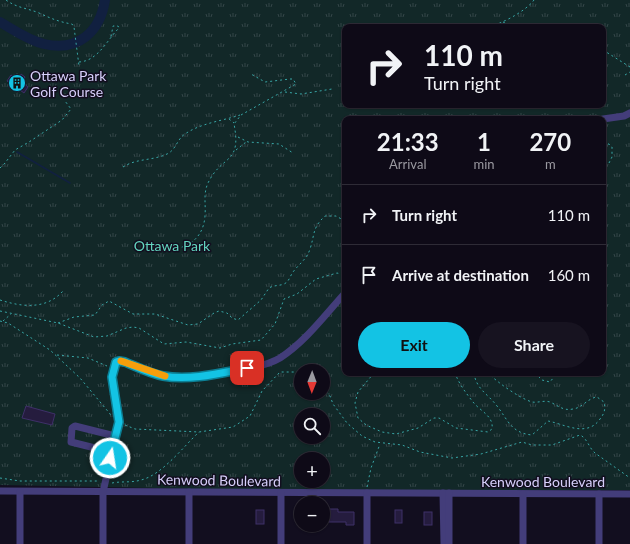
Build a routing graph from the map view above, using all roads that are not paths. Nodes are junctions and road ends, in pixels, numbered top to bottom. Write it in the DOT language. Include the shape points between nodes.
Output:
graph roads {
  1 [pos="630,113"];
  2 [pos="606,119"];
  3 [pos="342,296"];
  4 [pos="115,436"];
  5 [pos="111,452"];
  6 [pos="0,491"];
  7 [pos="20,492"];
  8 [pos="103,492"];
  9 [pos="189,492"];
  10 [pos="281,493"];
  11 [pos="367,493"];
  12 [pos="446,494"];
  13 [pos="523,494"];
  14 [pos="599,494"];
  15 [pos="630,494"];
  16 [pos="20,544"];
  17 [pos="103,544"];
  18 [pos="189,544"];
  19 [pos="281,544"];
  20 [pos="367,544"];
  21 [pos="444,544"];
  22 [pos="450,544"];
  23 [pos="524,544"];
  24 [pos="599,544"];
  1 -- 2 [label="street"];
  3 -- 4 [label="street" via="297,345 266,364 221,373 180,377 162,376 116,362 112,377 119,422"];
  4 -- 5 [label="street"];
  4 -- 5 [label="street" via="75,426 72,428 71,442"];
  5 -- 8 [label="street"];
  6 -- 7 [label="street, Kenwood Boulevard"];
  7 -- 8 [label="street, Kenwood Boulevard"];
  7 -- 16 [label="street"];
  8 -- 9 [label="street, Kenwood Boulevard"];
  8 -- 17 [label="street"];
  9 -- 10 [label="street, Kenwood Boulevard"];
  9 -- 18 [label="street"];
  10 -- 11 [label="street, Kenwood Boulevard"];
  10 -- 19 [label="street"];
  11 -- 12 [label="street, Kenwood Boulevard"];
  11 -- 20 [label="street"];
  12 -- 13 [label="street, Kenwood Boulevard"];
  12 -- 21 [label="street"];
  12 -- 22 [label="street"];
  13 -- 14 [label="street, Kenwood Boulevard"];
  13 -- 23 [label="street"];
  14 -- 15 [label="street, Kenwood Boulevard"];
  14 -- 24 [label="street"];
}
